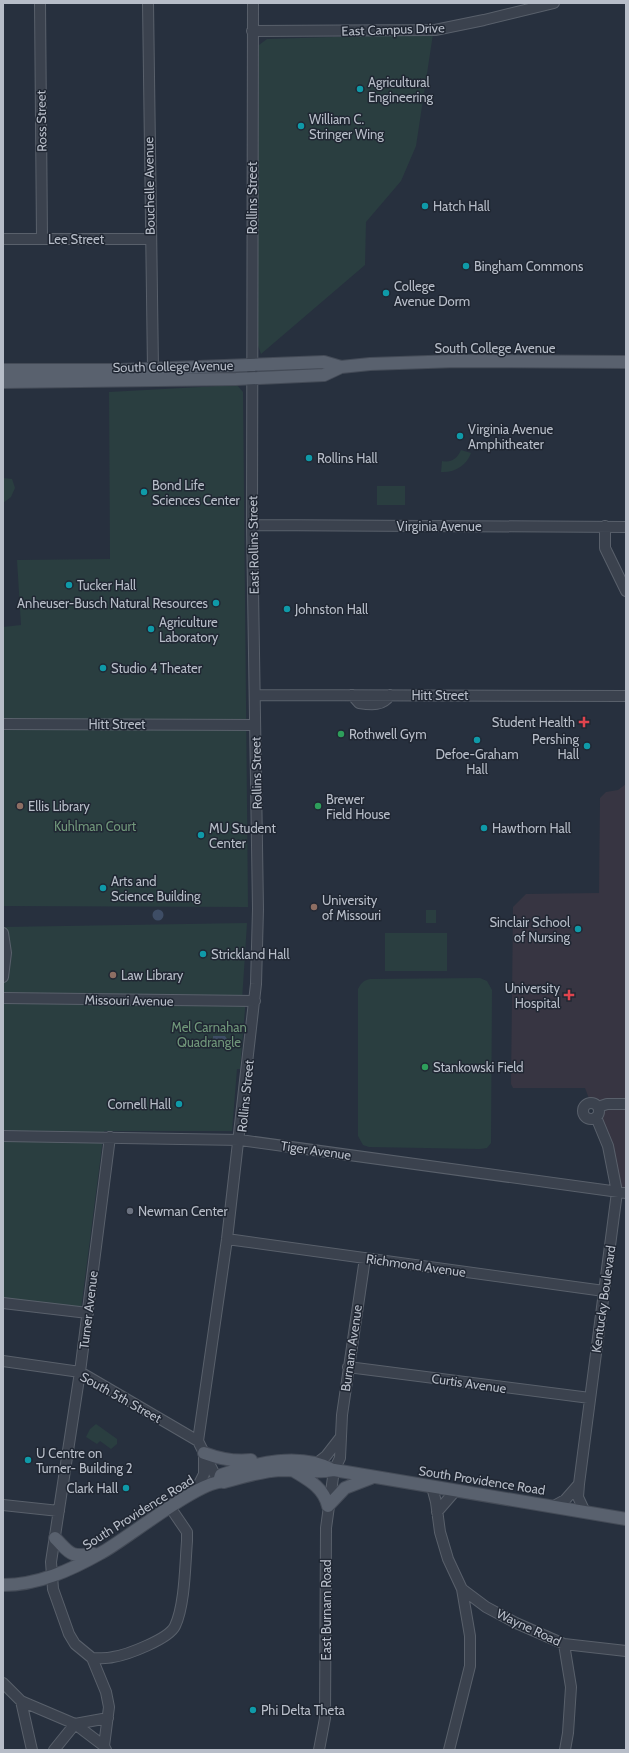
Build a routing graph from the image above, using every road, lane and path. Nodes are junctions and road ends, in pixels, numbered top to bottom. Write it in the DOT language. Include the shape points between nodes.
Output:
graph roads {
  1 [pos="40,3"];
  2 [pos="148,3"];
  3 [pos="252,3"];
  4 [pos="554,3"];
  5 [pos="252,31"];
  6 [pos="3,239"];
  7 [pos="42,239"];
  8 [pos="150,239"];
  9 [pos="626,362"];
  10 [pos="252,364"];
  11 [pos="341,367"];
  12 [pos="153,369"];
  13 [pos="3,370"];
  14 [pos="252,378"];
  15 [pos="3,382"];
  16 [pos="252,525"];
  17 [pos="605,526"];
  18 [pos="626,526"];
  19 [pos="626,591"];
  20 [pos="255,695"];
  21 [pos="626,696"];
  22 [pos="3,724"];
  23 [pos="255,725"];
  24 [pos="3,933"];
  25 [pos="3,977"];
  26 [pos="3,998"];
  27 [pos="256,1001"];
  28 [pos="626,1104"];
  29 [pos="3,1136"];
  30 [pos="110,1137"];
  31 [pos="240,1140"];
  32 [pos="622,1193"];
  33 [pos="227,1239"];
  34 [pos="365,1258"];
  35 [pos="604,1291"];
  36 [pos="3,1303"];
  37 [pos="88,1313"];
  38 [pos="3,1361"];
  39 [pos="348,1367"];
  40 [pos="80,1372"];
  41 [pos="590,1398"];
  42 [pos="340,1438"];
  43 [pos="198,1441"];
  44 [pos="204,1452"];
  45 [pos="317,1463"];
  46 [pos="292,1466"];
  47 [pos="334,1470"];
  48 [pos="375,1477"];
  49 [pos="218,1481"];
  50 [pos="579,1484"];
  51 [pos="432,1486"];
  52 [pos="456,1490"];
  53 [pos="195,1492"];
  54 [pos="3,1506"];
  55 [pos="328,1506"];
  56 [pos="554,1506"];
  57 [pos="170,1507"];
  58 [pos="59,1511"];
  59 [pos="437,1512"];
  60 [pos="586,1512"];
  61 [pos="626,1519"];
  62 [pos="55,1538"];
  63 [pos="101,1553"];
  64 [pos="52,1577"];
  65 [pos="3,1585"];
  66 [pos="462,1589"];
  67 [pos="564,1644"];
  68 [pos="626,1652"];
  69 [pos="92,1658"];
  70 [pos="3,1682"];
  71 [pos="21,1701"];
  72 [pos="108,1718"];
  73 [pos="75,1724"];
  74 [pos="105,1748"];
  75 [pos="32,1750"];
  76 [pos="54,1750"];
  77 [pos="319,1750"];
  78 [pos="450,1750"];
  79 [pos="565,1750"];
  1 -- 7 [label="street, Ross Street"];
  2 -- 8 [label="street, Bouchelle Avenue"];
  3 -- 5 [label="street"];
  4 -- 5 [label="street, East Campus Drive" via="435,30"];
  5 -- 10 [label="street, Rollins Street"];
  6 -- 7 [label="street, Lee Street"];
  7 -- 8 [label="street, Lee Street"];
  8 -- 12 [label="street, Bouchelle Avenue"];
  9 -- 11 [label="main road, South College Avenue" via="457,361"];
  10 -- 11 [label="main road, South College Avenue" via="324,362"];
  10 -- 12 [label="main road, South College Avenue"];
  10 -- 14 [label="street, East Rollins Street"];
  11 -- 14 [label="main road, South College Avenue" via="324,375"];
  12 -- 13 [label="main road, South College Avenue"];
  14 -- 15 [label="main road, South College Avenue"];
  14 -- 16 [label="street, East Rollins Street"];
  16 -- 17 [label="street, Virginia Avenue"];
  16 -- 20 [label="street, East Rollins Street"];
  17 -- 18 [label="street, Virginia Avenue"];
  17 -- 19 [label="street" via="605,548"];
  20 -- 21 [label="street, Hitt Street"];
  20 -- 23 [label="street, East Rollins Street"];
  22 -- 23 [label="street, Hitt Street"];
  23 -- 27 [label="street, Rollins Street" via="258,909"];
  24 -- 25 [label="street" via="6,953"];
  26 -- 27 [label="street, Missouri Avenue"];
  27 -- 31 [label="street, Rollins Street"];
  28 -- 32 [label="street, Kentucky Boulevard" via="607,1104 597,1112"];
  29 -- 30 [label="street, Tiger Avenue"];
  30 -- 31 [label="street, Tiger Avenue"];
  30 -- 37 [label="street, Turner Avenue"];
  31 -- 32 [label="street, Tiger Avenue"];
  31 -- 33 [label="street, Rollins Street"];
  32 -- 35 [label="street, Kentucky Boulevard"];
  33 -- 34 [label="street, Richmond Avenue"];
  33 -- 43 [label="street, Rollins Street"];
  34 -- 35 [label="street, Richmond Avenue"];
  34 -- 39 [label="street, Burnam Avenue"];
  35 -- 41 [label="street, Kentucky Boulevard"];
  36 -- 37 [label="street"];
  37 -- 40 [label="street, Turner Avenue"];
  38 -- 40 [label="street, South 5th Street"];
  39 -- 41 [label="street, Curtis Avenue"];
  39 -- 42 [label="street, Burnam Avenue"];
  40 -- 43 [label="street, South 5th Street"];
  40 -- 58 [label="street, Turner Avenue"];
  41 -- 50 [label="street, Kentucky Boulevard"];
  42 -- 45 [label="street"];
  42 -- 47 [label="street, Burnam Avenue" via="340,1458"];
  43 -- 44 [label="street"];
  44 -- 46 [label="main road" via="216,1458 236,1462 279,1456"];
  44 -- 49 [label="street"];
  44 -- 53 [label="street" via="204,1474"];
  45 -- 46 [label="main road, South Providence Road"];
  45 -- 47 [label="main road, South Providence Road"];
  46 -- 47 [label="main road, South Providence Road" via="321,1472"];
  46 -- 49 [label="main road, South Providence Road" via="224,1482"];
  46 -- 55 [label="main road" via="318,1488 325,1496"];
  47 -- 48 [label="main road, South Providence Road"];
  47 -- 55 [label="street, East Burnam Road"];
  48 -- 51 [label="main road, South Providence Road"];
  48 -- 55 [label="main road" via="345,1488"];
  49 -- 53 [label="main road, South Providence Road"];
  50 -- 56 [label="street" via="568,1497"];
  50 -- 60 [label="street, Kentucky Boulevard" via="578,1497"];
  51 -- 52 [label="main road, South Providence Road"];
  51 -- 59 [label="street"];
  52 -- 56 [label="main road, South Providence Road"];
  52 -- 59 [label="street"];
  53 -- 57 [label="main road, South Providence Road"];
  54 -- 58 [label="street"];
  55 -- 77 [label="street, East Burnam Road" via="325,1718"];
  56 -- 60 [label="main road, South Providence Road"];
  57 -- 63 [label="main road, South Providence Road"];
  57 -- 69 [label="street" via="187,1532 182,1596 175,1628 164,1638 120,1656"];
  58 -- 62 [label="street, Turner Avenue"];
  59 -- 66 [label="street" via="448,1558"];
  60 -- 61 [label="main road, South Providence Road"];
  62 -- 63 [label="main road" via="68,1552 82,1555"];
  62 -- 64 [label="street, Turner Avenue" via="51,1562"];
  63 -- 64 [label="main road, South Providence Road"];
  64 -- 65 [label="main road, South Providence Road"];
  64 -- 69 [label="street, Turner Avenue" via="53,1589 69,1634"];
  66 -- 67 [label="street, Wayne Road" via="486,1607"];
  66 -- 78 [label="street" via="470,1636 470,1666"];
  67 -- 68 [label="street, Wayne Road"];
  67 -- 79 [label="street" via="571,1687"];
  69 -- 72 [label="street" via="106,1692"];
  70 -- 71 [label="street"];
  71 -- 73 [label="street"];
  71 -- 75 [label="street"];
  72 -- 73 [label="street"];
  72 -- 74 [label="street"];
  73 -- 74 [label="street"];
  73 -- 76 [label="street"];
}
